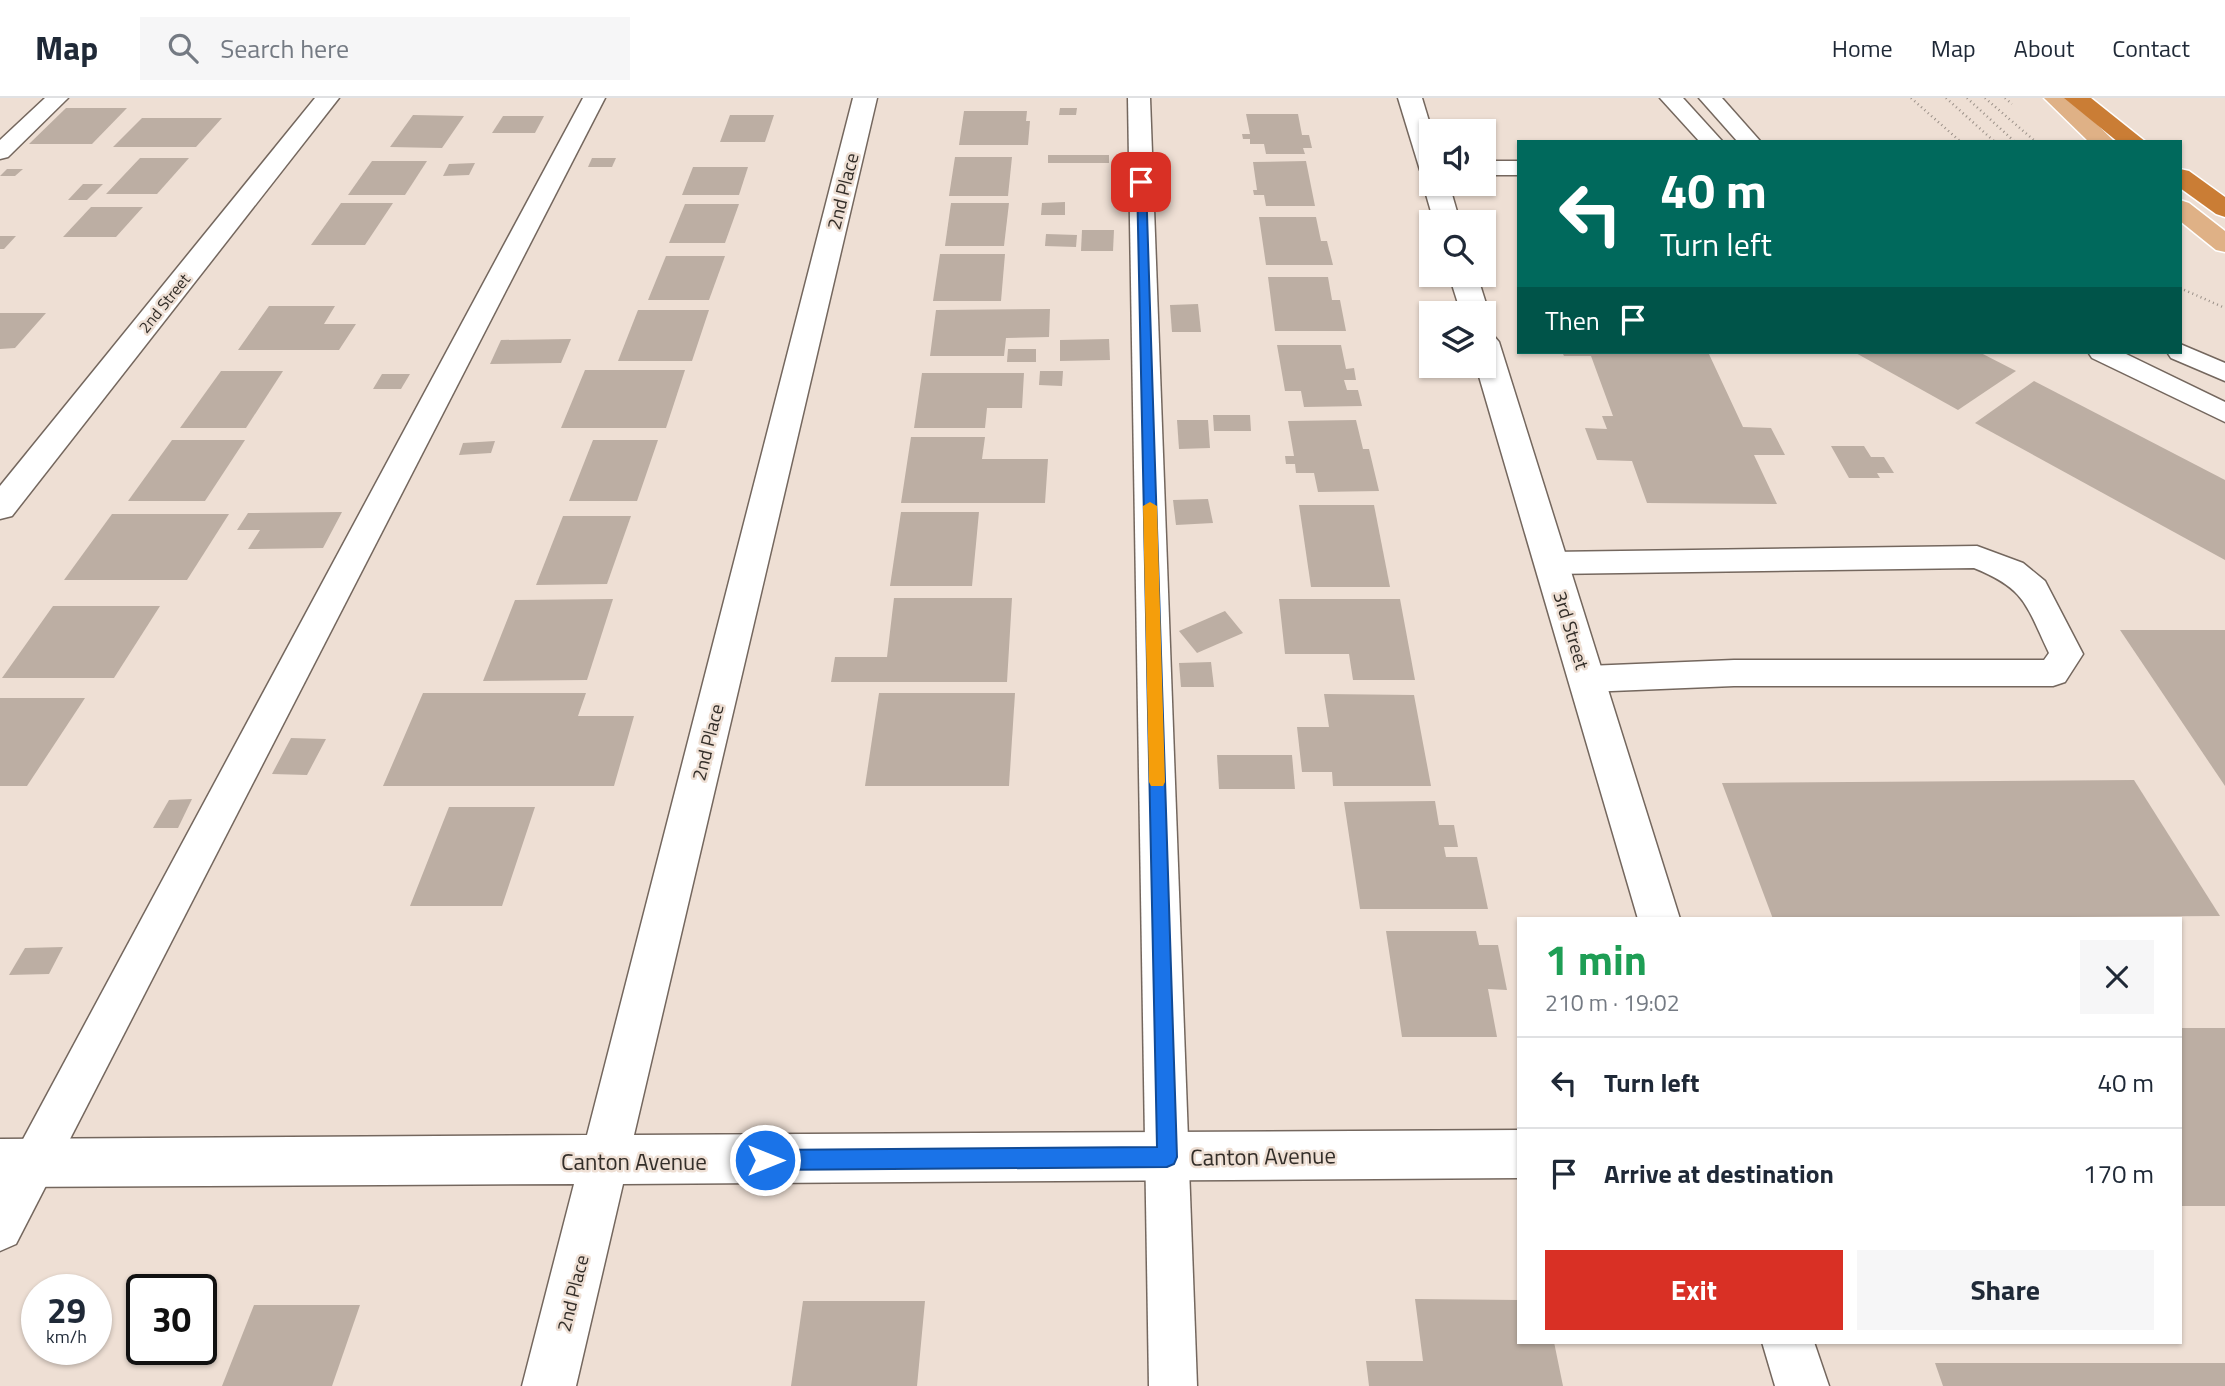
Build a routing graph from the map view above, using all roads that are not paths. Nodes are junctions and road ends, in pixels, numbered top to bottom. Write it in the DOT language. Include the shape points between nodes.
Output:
graph roads {
  1 [pos="57,98"];
  2 [pos="327,98"];
  3 [pos="594,98"];
  4 [pos="865,98"];
  5 [pos="1139,98"];
  6 [pos="1410,98"];
  7 [pos="1671,98"];
  8 [pos="1710,98"];
  9 [pos="2056,98"];
  10 [pos="2076,98"];
  11 [pos="1419,128"];
  12 [pos="1710,140"];
  13 [pos="1748,140"];
  14 [pos="2101,140"];
  15 [pos="2131,140"];
  16 [pos="0,152"];
  17 [pos="1496,168"];
  18 [pos="1517,168"];
  19 [pos="2182,177"];
  20 [pos="2225,209"];
  21 [pos="2182,210"];
  22 [pos="2225,244"];
  23 [pos="2182,353"];
  24 [pos="2105,354"];
  25 [pos="2225,373"];
  26 [pos="1495,378"];
  27 [pos="2225,413"];
  28 [pos="0,508"];
  29 [pos="1552,563"];
  30 [pos="1587,679"];
  31 [pos="1658,917"];
  32 [pos="1517,1154"];
  33 [pos="1167,1157"];
  34 [pos="604,1161"];
  35 [pos="17,1163"];
  36 [pos="0,1228"];
  37 [pos="1789,1344"];
  38 [pos="548,1386"];
  39 [pos="1174,1386"];
  40 [pos="1802,1386"];
  1 -- 16 [label="lane"];
  2 -- 28 [label="street, 2nd Street"];
  3 -- 35 [label="lane"];
  4 -- 34 [label="street, 2nd Place"];
  5 -- 33 [label="lane"];
  6 -- 11 [label="street"];
  7 -- 12 [label="lane"];
  8 -- 13 [label="lane"];
  9 -- 14 [label="main road"];
  10 -- 15 [label="highway"];
  17 -- 18 [label="lane"];
  19 -- 20 [label="highway"];
  21 -- 22 [label="main road"];
  23 -- 25 [label="lane"];
  24 -- 27 [label="lane"];
  26 -- 29 [label="street, 3rd Street"];
  29 -- 30 [label="street, 3rd Street"];
  29 -- 30 [label="lane" via="1977,557 2012,571 2034,589 2066,654 2053,673 1734,673"];
  30 -- 31 [label="street, 3rd Street"];
  32 -- 33 [label="street, Canton Avenue"];
  33 -- 34 [label="street, Canton Avenue"];
  33 -- 39 [label="lane"];
  34 -- 35 [label="street, Canton Avenue"];
  34 -- 38 [label="street, 2nd Place"];
  35 -- 36 [label="lane"];
  37 -- 40 [label="street"];
}
